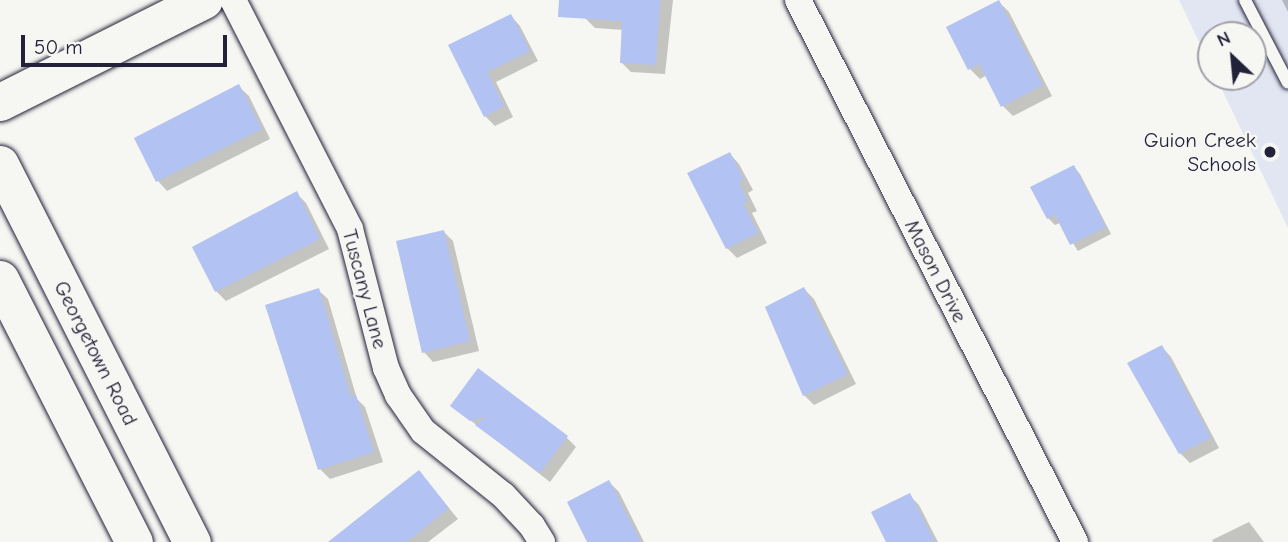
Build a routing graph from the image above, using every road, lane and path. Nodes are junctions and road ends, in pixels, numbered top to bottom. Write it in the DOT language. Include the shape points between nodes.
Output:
graph roads {
  1 [pos="204,0"];
  2 [pos="233,0"];
  3 [pos="798,0"];
  4 [pos="1245,0"];
  5 [pos="1288,83"];
  6 [pos="0,103"];
  7 [pos="0,164"];
  8 [pos="0,279"];
  9 [pos="134,542"];
  10 [pos="191,542"];
  11 [pos="542,542"];
  12 [pos="1075,542"];
  1 -- 6 [label="main road"];
  2 -- 11 [label="street, Tuscany Lane" via="351,229 386,368 398,395 423,431 503,495"];
  3 -- 12 [label="street, Mason Drive"];
  4 -- 5 [label="lane"];
  7 -- 10 [label="main road, Georgetown Road"];
  8 -- 9 [label="main road"];
}
